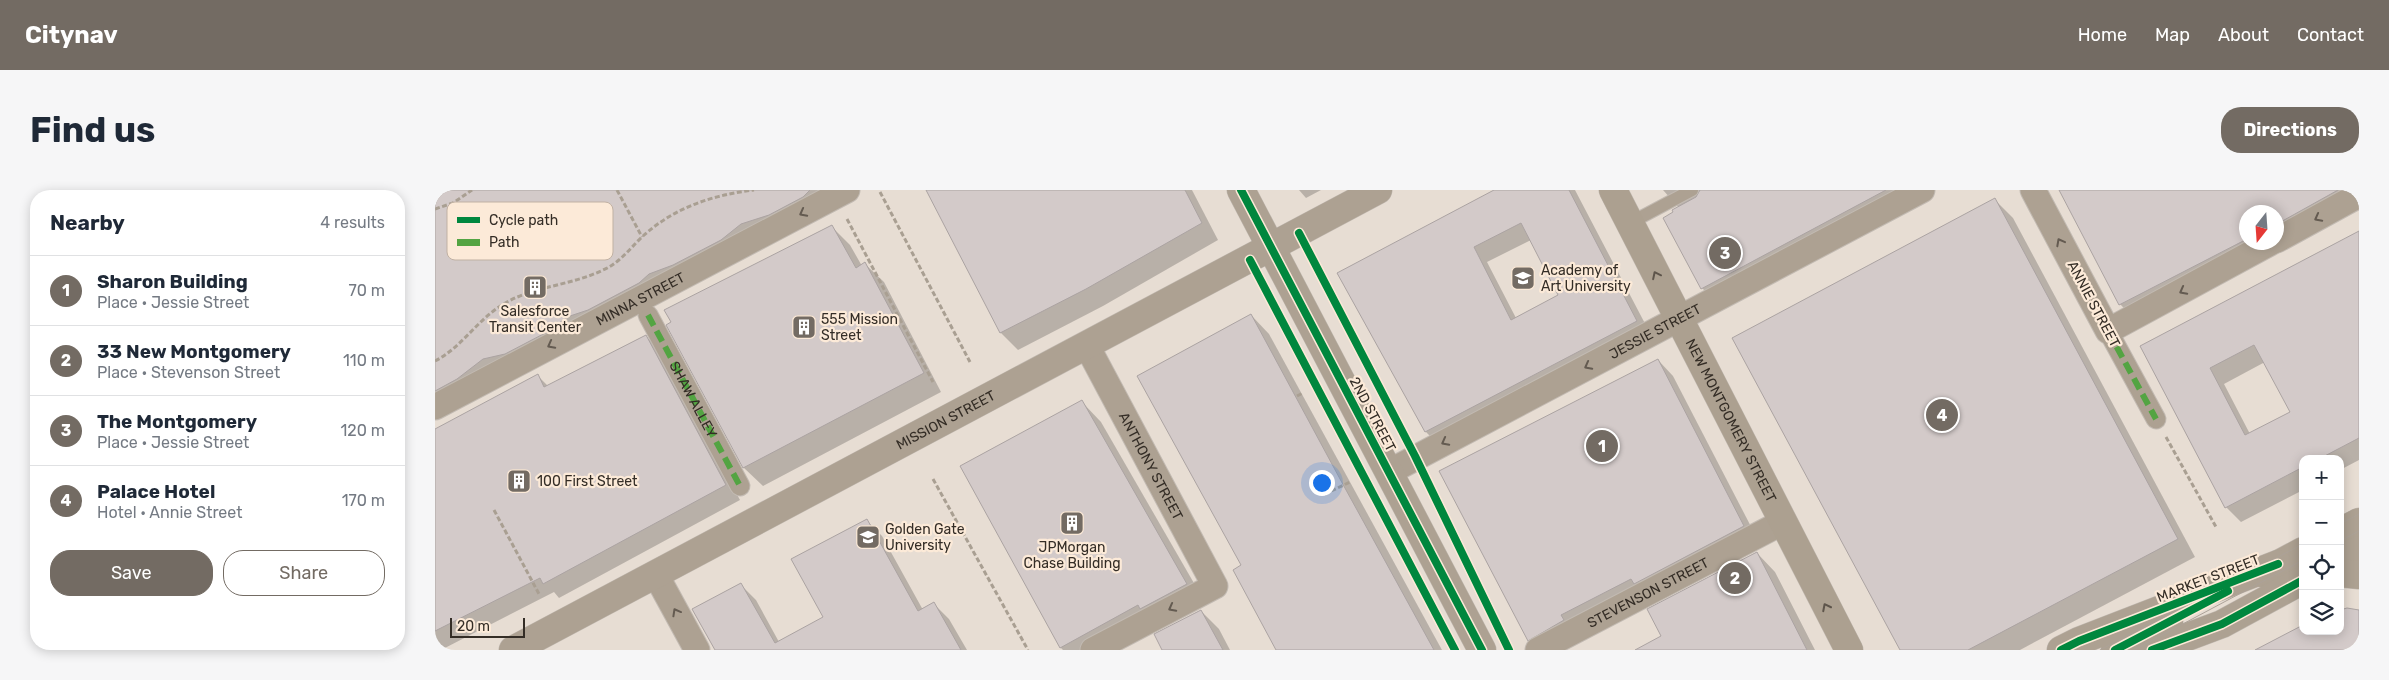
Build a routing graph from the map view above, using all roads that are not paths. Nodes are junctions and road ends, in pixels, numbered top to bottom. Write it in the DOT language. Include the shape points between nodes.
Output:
graph roads {
  1 [pos="1241,190"];
  2 [pos="1378,190"];
  3 [pos="1613,190"];
  4 [pos="1692,190"];
  5 [pos="1922,190"];
  6 [pos="2033,190"];
  7 [pos="2359,195"];
  8 [pos="845,201"];
  9 [pos="1630,223"];
  10 [pos="2284,236"];
  11 [pos="1272,248"];
  12 [pos="2254,250"];
  13 [pos="648,315"];
  14 [pos="1678,319"];
  15 [pos="2108,331"];
  16 [pos="1087,346"];
  17 [pos="435,407"];
  18 [pos="2155,418"];
  19 [pos="1389,472"];
  20 [pos="740,486"];
  21 [pos="1783,522"];
  22 [pos="2359,522"];
  23 [pos="2344,530"];
  24 [pos="2359,550"];
  25 [pos="2299,553"];
  26 [pos="2344,558"];
  27 [pos="2278,564"];
  28 [pos="2344,573"];
  29 [pos="656,575"];
  30 [pos="2359,575"];
  31 [pos="2299,582"];
  32 [pos="513,650"];
  33 [pos="697,650"];
  34 [pos="1093,650"];
  35 [pos="1483,650"];
  36 [pos="1538,650"];
  37 [pos="1849,650"];
  38 [pos="2061,650"];
  39 [pos="2115,650"];
  40 [pos="2152,650"];
  1 -- 11 [label="street, 2ND STREET"];
  2 -- 11 [label="street, MISSION STREET"];
  3 -- 9 [label="main road, NEW MONTGOMERY STREET"];
  4 -- 9 [label="lane"];
  5 -- 14 [label="street, JESSIE STREET"];
  15 -- 6 [label="street, ANNIE STREET, one-way"];
  7 -- 10 [label="street, one-way"];
  8 -- 17 [label="street, MINNA STREET, one-way"];
  14 -- 9 [label="main road, NEW MONTGOMERY STREET, one-way"];
  11 -- 16 [label="street, MISSION STREET"];
  11 -- 19 [label="street, 2ND STREET"];
  12 -- 15 [label="street, one-way" via="2205,272"];
  13 -- 20 [label="street, SHAW ALLEY"];
  14 -- 19 [label="street, JESSIE STREET, one-way"];
  14 -- 21 [label="main road, NEW MONTGOMERY STREET"];
  15 -- 18 [label="street, ANNIE STREET"];
  16 -- 29 [label="street, MISSION STREET"];
  16 -- 34 [label="street, ANTHONY STREET, one-way" via="1215,586"];
  19 -- 35 [label="street, 2ND STREET"];
  21 -- 36 [label="street, STEVENSON STREET"];
  37 -- 21 [label="main road, NEW MONTGOMERY STREET, one-way"];
  22 -- 23 [label="street"];
  24 -- 26 [label="street"];
  25 -- 27 [label="street, MARKET STREET"];
  27 -- 38 [label="street, MARKET STREET"];
  27 -- 39 [label="street, MARKET STREET"];
  28 -- 30 [label="street"];
  29 -- 32 [label="street, MISSION STREET"];
  33 -- 29 [label="street, one-way"];
  31 -- 40 [label="street" via="2221,624"];
}
